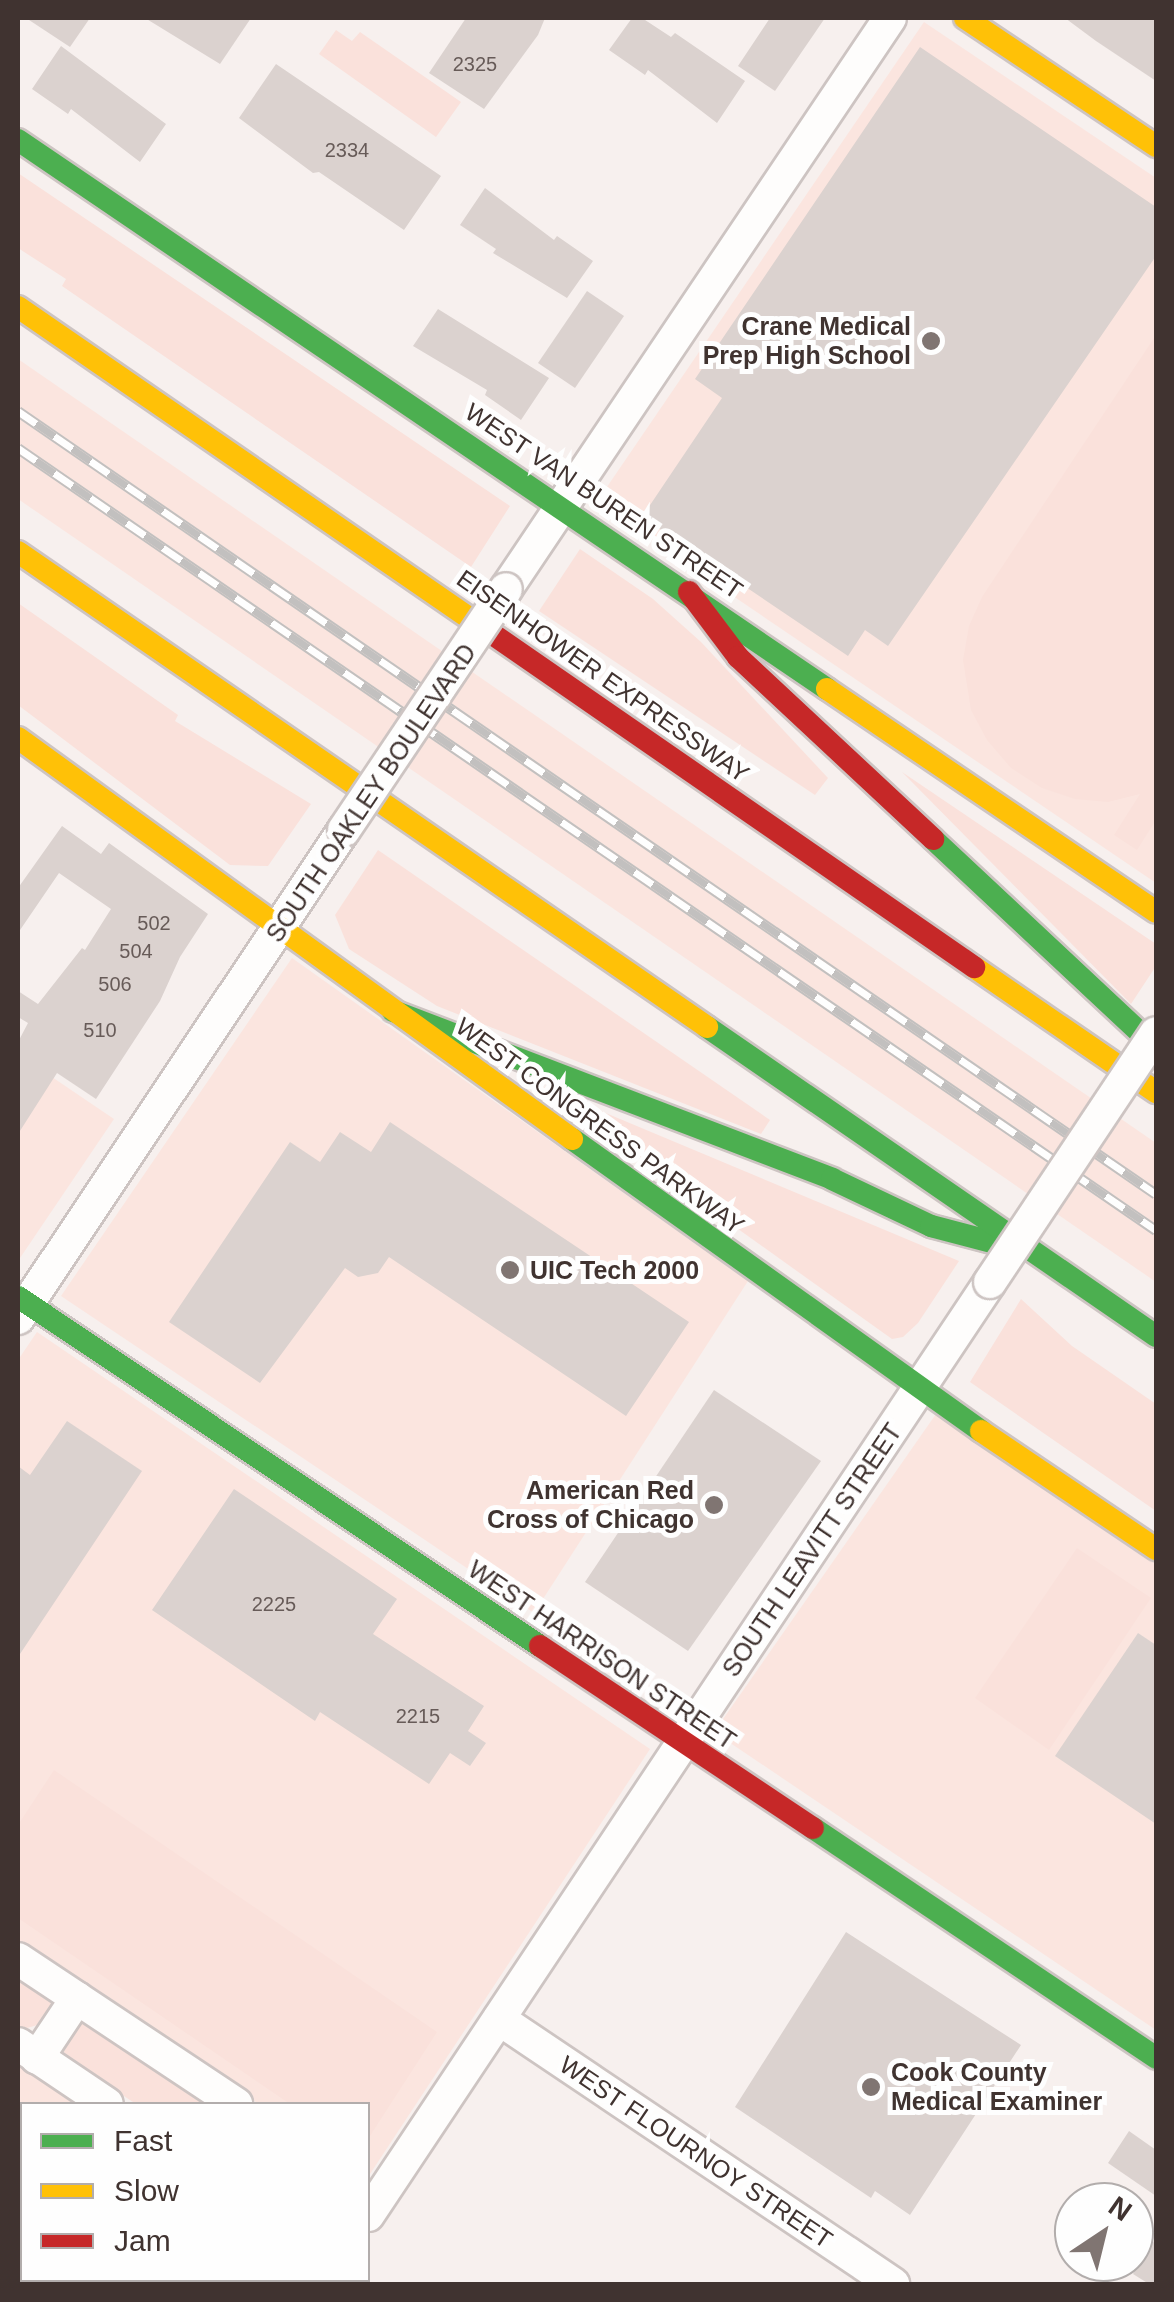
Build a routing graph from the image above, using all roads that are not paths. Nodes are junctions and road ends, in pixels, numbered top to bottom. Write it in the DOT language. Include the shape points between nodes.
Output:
graph roads {
  1 [pos="890,18"];
  2 [pos="965,18"];
  3 [pos="18,140"];
  4 [pos="1156,146"];
  5 [pos="18,308"];
  6 [pos="562,506"];
  7 [pos="18,552"];
  8 [pos="689,592"];
  9 [pos="18,738"];
  10 [pos="1156,912"];
  11 [pos="280,928"];
  12 [pos="393,1010"];
  13 [pos="1156,1034"];
  14 [pos="1156,1048"];
  15 [pos="1156,1092"];
  16 [pos="1036,1253"];
  17 [pos="21,1306"];
  18 [pos="1156,1336"];
  19 [pos="918,1390"];
  20 [pos="1156,1549"];
  21 [pos="684,1742"];
  22 [pos="18,1959"];
  23 [pos="77,1998"];
  24 [pos="499,2019"];
  25 [pos="28,2051"];
  26 [pos="1156,2058"];
  27 [pos="104,2102"];
  28 [pos="233,2102"];
  29 [pos="371,2203"];
  30 [pos="893,2284"];
  1 -- 6 [label="street, SOUTH OAKLEY BOULEVARD"];
  2 -- 4 [label="main road"];
  3 -- 6 [label="main road, WEST VAN BUREN STREET"];
  5 -- 15 [label="main road, EISENHOWER EXPRESSWAY"];
  6 -- 8 [label="main road, WEST VAN BUREN STREET"];
  6 -- 11 [label="street, SOUTH OAKLEY BOULEVARD, bridge"];
  7 -- 16 [label="main road"];
  8 -- 10 [label="main road, WEST VAN BUREN STREET"];
  8 -- 14 [label="main road" via="738,657"];
  9 -- 11 [label="main road, WEST CONGRESS PARKWAY"];
  11 -- 12 [label="main road, WEST CONGRESS PARKWAY"];
  11 -- 17 [label="street, SOUTH OAKLEY BOULEVARD"];
  12 -- 16 [label="main road" via="832,1178 932,1226"];
  12 -- 19 [label="main road, WEST CONGRESS PARKWAY"];
  13 -- 19 [label="street, SOUTH LEAVITT STREET, bridge"];
  16 -- 18 [label="main road"];
  17 -- 21 [label="main road, WEST HARRISON STREET"];
  19 -- 20 [label="main road, WEST CONGRESS PARKWAY"];
  19 -- 21 [label="street, SOUTH LEAVITT STREET"];
  21 -- 24 [label="street, SOUTH LEAVITT STREET"];
  21 -- 26 [label="main road, WEST HARRISON STREET"];
  22 -- 23 [label="street"];
  23 -- 25 [label="street"];
  23 -- 28 [label="street"];
  24 -- 29 [label="street, SOUTH LEAVITT STREET"];
  24 -- 30 [label="street, WEST FLOURNOY STREET"];
  25 -- 27 [label="street"];
}
